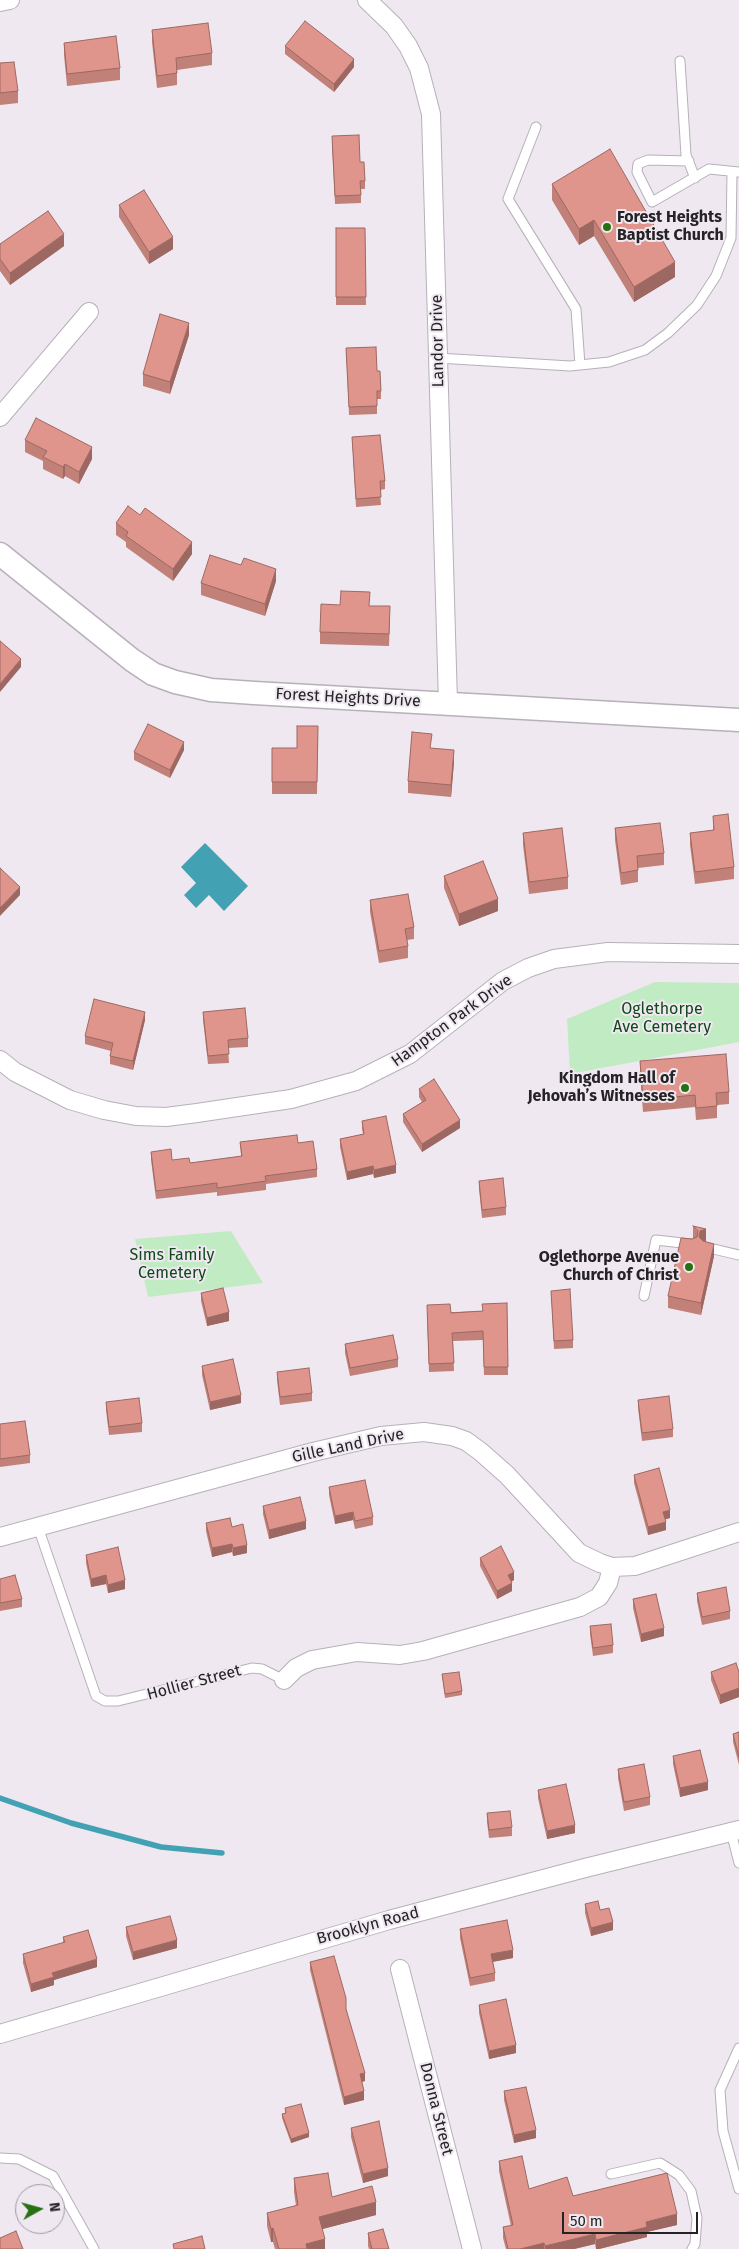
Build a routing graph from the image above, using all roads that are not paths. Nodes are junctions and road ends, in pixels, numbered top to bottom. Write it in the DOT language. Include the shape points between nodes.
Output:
graph roads {
  1 [pos="10,0"];
  2 [pos="367,0"];
  3 [pos="0,2"];
  4 [pos="680,61"];
  5 [pos="536,127"];
  6 [pos="689,161"];
  7 [pos="736,172"];
  8 [pos="695,178"];
  9 [pos="89,312"];
  10 [pos="438,358"];
  11 [pos="580,365"];
  12 [pos="0,417"];
  13 [pos="0,554"];
  14 [pos="448,703"];
  15 [pos="739,720"];
  16 [pos="739,954"];
  17 [pos="0,1060"];
  18 [pos="692,1244"];
  19 [pos="705,1247"];
  20 [pos="739,1255"];
  21 [pos="644,1296"];
  22 [pos="38,1527"];
  23 [pos="739,1532"];
  24 [pos="0,1537"];
  25 [pos="612,1567"];
  26 [pos="284,1680"];
  27 [pos="735,1831"];
  28 [pos="739,1863"];
  29 [pos="400,1969"];
  30 [pos="0,2034"];
  31 [pos="739,2048"];
  32 [pos="735,2066"];
  33 [pos="0,2158"];
  34 [pos="611,2174"];
  35 [pos="739,2189"];
  36 [pos="94,2249"];
  37 [pos="472,2249"];
  38 [pos="692,2249"];
  1 -- 3 [label="street"];
  2 -- 10 [label="street, Landor Drive" via="394,26 408,46 427,92 433,139"];
  4 -- 6 [label="lane"];
  5 -- 11 [label="lane" via="508,199 576,309"];
  6 -- 8 [label="lane"];
  6 -- 8 [label="lane" via="648,160 638,164 637,172 652,202"];
  7 -- 8 [label="lane" via="709,169"];
  7 -- 11 [label="lane" via="731,238 716,276 698,305 645,350 609,362"];
  9 -- 12 [label="street"];
  10 -- 11 [label="lane"];
  10 -- 14 [label="street, Landor Drive"];
  13 -- 14 [label="street, Forest Heights Drive" via="132,660 153,674 175,682 211,690"];
  14 -- 15 [label="street, Forest Heights Drive"];
  16 -- 17 [label="street, Hampton Park Drive" via="608,952 554,959 503,981 410,1054 363,1078 292,1099 197,1113 166,1117 104,1110 63,1097 15,1072"];
  18 -- 21 [label="lane" via="656,1240"];
  19 -- 20 [label="lane"];
  22 -- 24 [label="street, Gille Land Drive"];
  22 -- 25 [label="street, Gille Land Drive" via="313,1452 382,1436 438,1433 466,1441 481,1452 507,1475 580,1554"];
  22 -- 26 [label="lane, Hollier Street" via="96,1696 106,1701 118,1701 252,1668 262,1669"];
  23 -- 25 [label="street, Gille Land Drive" via="635,1566"];
  25 -- 26 [label="street, Hollier Street" via="608,1583 599,1596 580,1607 423,1651 400,1655 357,1652 312,1660 296,1668"];
  27 -- 28 [label="lane"];
  27 -- 30 [label="street, Brooklyn Road" via="389,1920"];
  29 -- 37 [label="street, Donna Street"];
  31 -- 32 [label="lane"];
  32 -- 35 [label="lane" via="720,2090 723,2131"];
  33 -- 36 [label="lane" via="19,2159 53,2176"];
  34 -- 38 [label="lane" via="660,2163 679,2175 691,2191 697,2218"];
}
